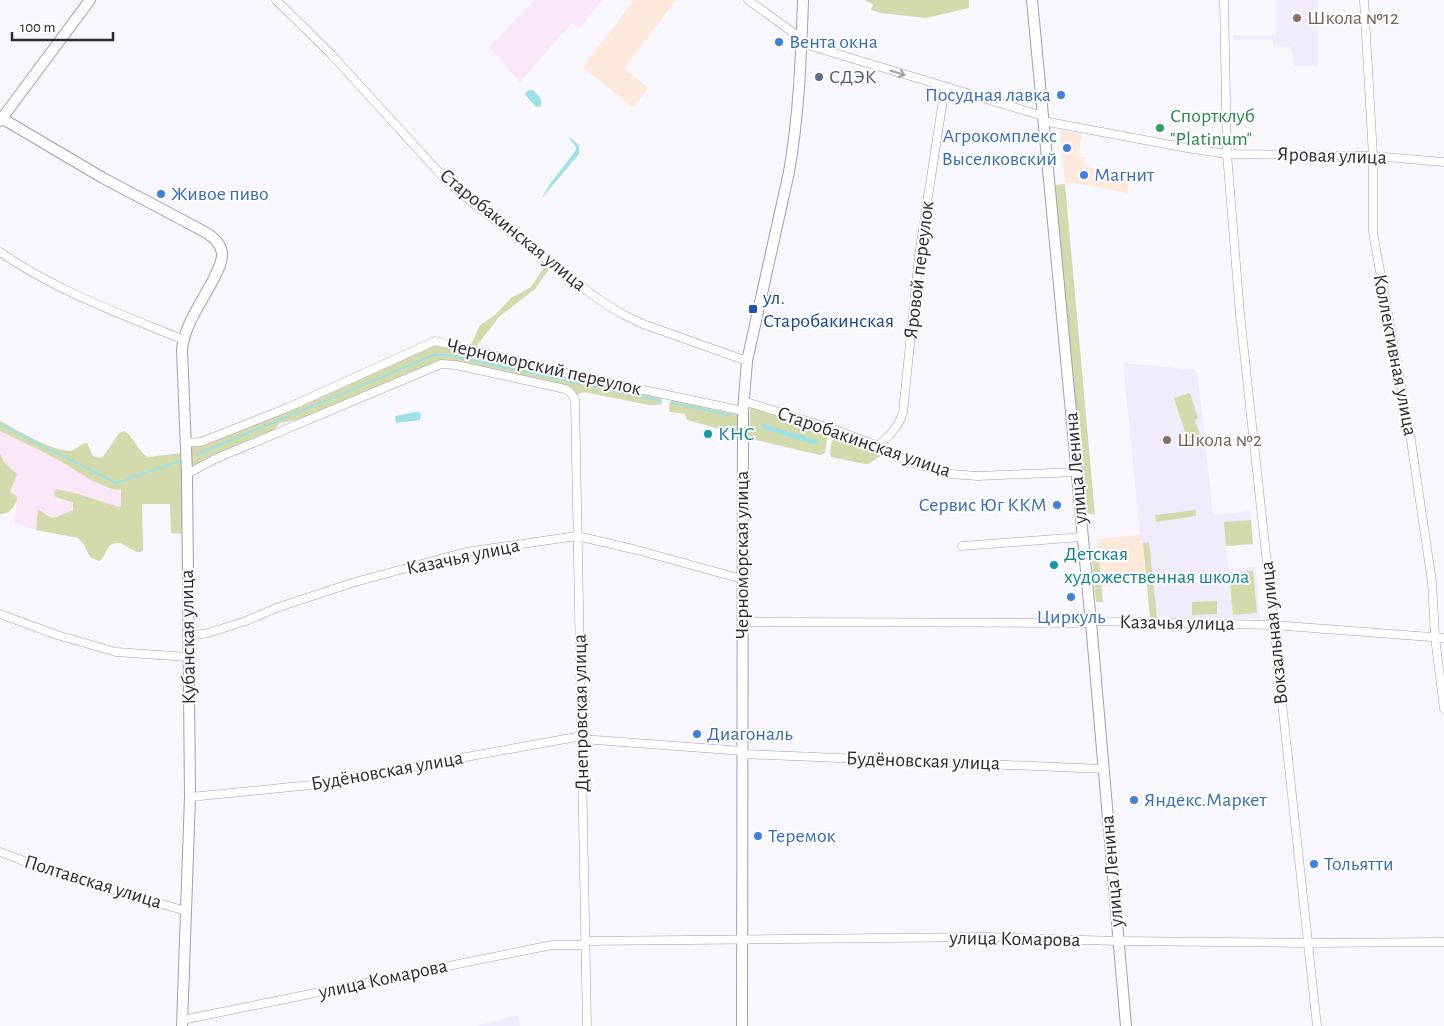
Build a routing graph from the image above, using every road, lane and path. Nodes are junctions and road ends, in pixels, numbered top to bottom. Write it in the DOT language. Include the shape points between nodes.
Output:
graph roads {
  1 [pos="90,0"];
  2 [pos="276,0"];
  3 [pos="748,0"];
  4 [pos="803,0"];
  5 [pos="1032,0"];
  6 [pos="1224,0"];
  7 [pos="1364,0"];
  8 [pos="802,41"];
  9 [pos="945,87"];
  10 [pos="1043,118"];
  11 [pos="2,120"];
  12 [pos="1227,154"];
  13 [pos="1374,156"];
  14 [pos="1444,162"];
  15 [pos="0,252"];
  16 [pos="184,340"];
  17 [pos="747,361"];
  18 [pos="743,406"];
  19 [pos="185,444"];
  20 [pos="878,446"];
  21 [pos="1076,472"];
  22 [pos="187,474"];
  23 [pos="577,536"];
  24 [pos="1082,537"];
  25 [pos="962,546"];
  26 [pos="742,579"];
  27 [pos="0,614"];
  28 [pos="742,622"];
  29 [pos="1090,622"];
  30 [pos="1273,625"];
  31 [pos="188,636"];
  32 [pos="1435,637"];
  33 [pos="1444,638"];
  34 [pos="188,657"];
  35 [pos="1444,709"];
  36 [pos="582,738"];
  37 [pos="743,752"];
  38 [pos="1104,769"];
  39 [pos="190,797"];
  40 [pos="0,852"];
  41 [pos="186,911"];
  42 [pos="742,938"];
  43 [pos="1117,941"];
  44 [pos="1444,942"];
  45 [pos="585,943"];
  46 [pos="1308,943"];
  47 [pos="182,1023"];
  48 [pos="587,1026"];
  49 [pos="742,1026"];
  50 [pos="1126,1026"];
  51 [pos="1316,1026"];
  1 -- 11 [label="street"];
  2 -- 17 [label="street, Старобакинская улица" via="326,48 445,178 474,204 624,315"];
  3 -- 8 [label="street, Яровая улица"];
  4 -- 8 [label="street, Черноморская улица"];
  5 -- 10 [label="street, улица Ленина"];
  6 -- 12 [label="street, Вокзальная улица"];
  7 -- 13 [label="street, Коллективная улица"];
  8 -- 9 [label="street, Яровая улица, one-way"];
  8 -- 17 [label="street, Черноморская улица" via="792,153"];
  9 -- 10 [label="street, Яровая улица"];
  9 -- 20 [label="street, Яровой переулок" via="920,255 902,419"];
  10 -- 12 [label="street, Яровая улица"];
  10 -- 21 [label="street, улица Ленина"];
  11 -- 16 [label="street, Кубанская улица" via="205,232 218,243 222,258"];
  12 -- 13 [label="street, Яровая улица"];
  12 -- 30 [label="street, Вокзальная улица"];
  13 -- 14 [label="street, Яровая улица"];
  13 -- 32 [label="street, Коллективная улица" via="1373,233 1410,434 1432,582"];
  15 -- 16 [label="street" via="49,282"];
  16 -- 19 [label="street, Кубанская улица"];
  17 -- 18 [label="street, Черноморская улица"];
  18 -- 19 [label="street, Черноморский переулок" via="592,379 435,342 287,408 201,442"];
  18 -- 20 [label="street, Старобакинская улица" via="833,429"];
  18 -- 26 [label="street, Черноморская улица"];
  19 -- 22 [label="street, Кубанская улица"];
  20 -- 21 [label="street, Старобакинская улица" via="913,463 951,474"];
  21 -- 24 [label="street, улица Ленина"];
  22 -- 23 [label="street, Днепровская улица" via="215,458 441,364 456,365 565,389 575,399"];
  22 -- 31 [label="street, Кубанская улица"];
  23 -- 26 [label="street, Казачья улица"];
  23 -- 31 [label="street, Казачья улица" via="466,552 355,582 246,621"];
  23 -- 36 [label="street, Днепровская улица"];
  24 -- 25 [label="street"];
  24 -- 29 [label="street, улица Ленина"];
  26 -- 28 [label="street, Черноморская улица"];
  27 -- 34 [label="street" via="116,652"];
  28 -- 29 [label="street, Казачья улица"];
  28 -- 37 [label="street, Черноморская улица"];
  29 -- 30 [label="street, Казачья улица"];
  29 -- 38 [label="street, улица Ленина"];
  30 -- 32 [label="street, Казачья улица"];
  30 -- 46 [label="street, Вокзальная улица"];
  31 -- 34 [label="street, Кубанская улица"];
  32 -- 33 [label="street, Казачья улица"];
  32 -- 35 [label="street, Коллективная улица"];
  34 -- 39 [label="street, Кубанская улица"];
  36 -- 37 [label="street, Будёновская улица"];
  36 -- 39 [label="street, Будёновская улица" via="334,781"];
  36 -- 45 [label="street, Днепровская улица"];
  37 -- 38 [label="street, Будёновская улица"];
  37 -- 42 [label="street, Черноморская улица"];
  38 -- 43 [label="street, улица Ленина"];
  39 -- 41 [label="street, Кубанская улица"];
  40 -- 41 [label="street, Полтавская улица" via="58,874"];
  41 -- 47 [label="street, Кубанская улица"];
  42 -- 43 [label="street, улица Комарова" via="986,937"];
  42 -- 45 [label="street, улица Комарова"];
  42 -- 49 [label="street, Черноморская улица"];
  43 -- 46 [label="street, улица Комарова"];
  43 -- 50 [label="street, улица Ленина"];
  44 -- 46 [label="street, улица Комарова"];
  45 -- 47 [label="street, улица Комарова" via="552,945"];
  45 -- 48 [label="street, Днепровская улица"];
  46 -- 51 [label="street, Вокзальная улица"];
}
